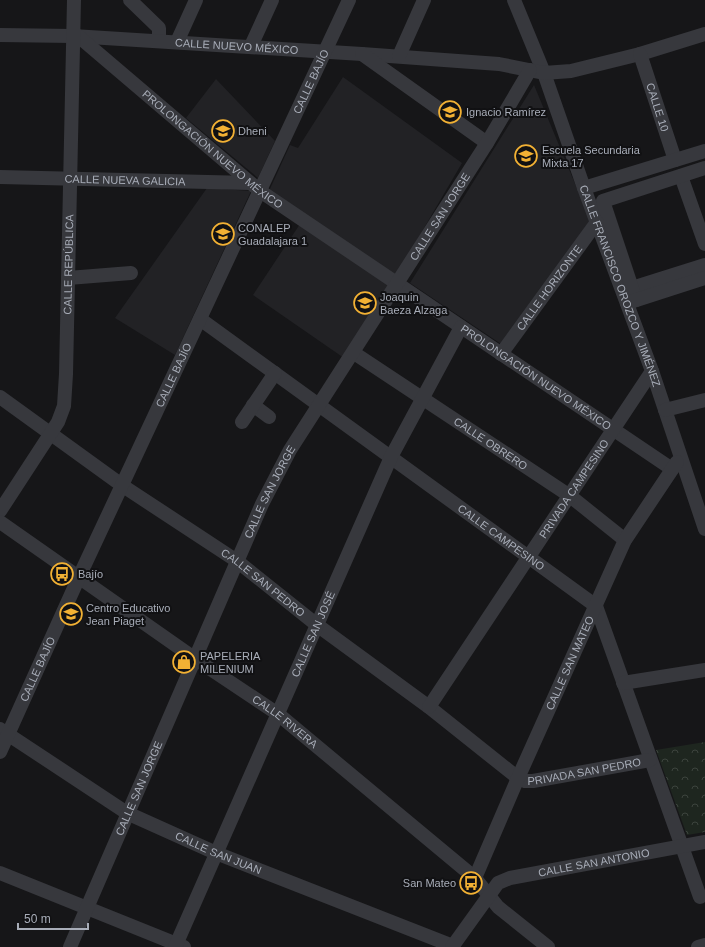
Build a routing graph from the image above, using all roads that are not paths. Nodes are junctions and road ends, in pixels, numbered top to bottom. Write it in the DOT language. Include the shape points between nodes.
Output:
graph roads {
  1 [pos="74,0"];
  2 [pos="130,0"];
  3 [pos="196,0"];
  4 [pos="272,0"];
  5 [pos="349,0"];
  6 [pos="424,0"];
  7 [pos="514,0"];
  8 [pos="705,34"];
  9 [pos="0,35"];
  10 [pos="75,36"];
  11 [pos="158,41"];
  12 [pos="177,42"];
  13 [pos="251,46"];
  14 [pos="325,51"];
  15 [pos="362,54"];
  16 [pos="640,54"];
  17 [pos="399,56"];
  18 [pos="537,71"];
  19 [pos="487,143"];
  20 [pos="705,151"];
  21 [pos="675,160"];
  22 [pos="705,168"];
  23 [pos="681,176"];
  24 [pos="0,177"];
  25 [pos="70,178"];
  26 [pos="255,187"];
  27 [pos="584,188"];
  28 [pos="597,222"];
  29 [pos="705,244"];
  30 [pos="705,265"];
  31 [pos="131,273"];
  32 [pos="68,278"];
  33 [pos="705,278"];
  34 [pos="398,284"];
  35 [pos="632,297"];
  36 [pos="200,319"];
  37 [pos="461,327"];
  38 [pos="354,353"];
  39 [pos="501,354"];
  40 [pos="652,371"];
  41 [pos="275,373"];
  42 [pos="0,397"];
  43 [pos="424,399"];
  44 [pos="705,400"];
  45 [pos="254,405"];
  46 [pos="320,405"];
  47 [pos="665,410"];
  48 [pos="269,417"];
  49 [pos="242,422"];
  50 [pos="614,430"];
  51 [pos="50,434"];
  52 [pos="391,457"];
  53 [pos="681,457"];
  54 [pos="672,469"];
  55 [pos="122,486"];
  56 [pos="570,496"];
  57 [pos="0,511"];
  58 [pos="0,522"];
  59 [pos="705,529"];
  60 [pos="625,540"];
  61 [pos="529,558"];
  62 [pos="237,561"];
  63 [pos="79,577"];
  64 [pos="596,606"];
  65 [pos="317,625"];
  66 [pos="194,658"];
  67 [pos="705,670"];
  68 [pos="623,683"];
  69 [pos="429,708"];
  70 [pos="278,714"];
  71 [pos="4,731"];
  72 [pos="0,752"];
  73 [pos="650,760"];
  74 [pos="518,778"];
  75 [pos="128,813"];
  76 [pos="705,842"];
  77 [pos="681,846"];
  78 [pos="216,853"];
  79 [pos="0,873"];
  80 [pos="475,878"];
  81 [pos="489,895"];
  82 [pos="700,897"];
  83 [pos="86,908"];
  84 [pos="705,945"];
  85 [pos="179,946"];
  86 [pos="70,947"];
  87 [pos="452,947"];
  88 [pos="548,947"];
  89 [pos="698,947"];
  1 -- 10 [label="street, CALLE REPÚBLICA"];
  2 -- 11 [label="street" via="159,28"];
  3 -- 12 [label="street"];
  4 -- 13 [label="street"];
  5 -- 14 [label="street, CALLE BAJÍO"];
  6 -- 17 [label="street"];
  7 -- 18 [label="street, CALLE FRANCISCO OROZCO Y JIMÉNEZ"];
  8 -- 16 [label="street"];
  9 -- 10 [label="street, CALLE NUEVO MÉXICO"];
  10 -- 11 [label="street, CALLE NUEVO MÉXICO"];
  10 -- 25 [label="street, CALLE REPÚBLICA"];
  10 -- 26 [label="street, PROLONGACIÓN NUEVO MÉXICO"];
  11 -- 12 [label="street, CALLE NUEVO MÉXICO"];
  12 -- 13 [label="street, CALLE NUEVO MÉXICO"];
  13 -- 14 [label="street, CALLE NUEVO MÉXICO"];
  14 -- 15 [label="street, CALLE NUEVO MÉXICO"];
  14 -- 26 [label="street, CALLE BAJÍO"];
  15 -- 17 [label="street, CALLE NUEVO MÉXICO"];
  15 -- 19 [label="street"];
  16 -- 18 [label="street" via="571,71"];
  16 -- 21 [label="street, CALLE 10"];
  17 -- 18 [label="street, CALLE NUEVO MÉXICO" via="499,64"];
  18 -- 19 [label="street, CALLE SAN JORGE"];
  18 -- 27 [label="street, CALLE FRANCISCO OROZCO Y JIMÉNEZ"];
  19 -- 34 [label="street, CALLE SAN JORGE"];
  20 -- 21 [label="street"];
  21 -- 27 [label="street"];
  22 -- 23 [label="street"];
  23 -- 29 [label="street"];
  23 -- 35 [label="street" via="603,201"];
  24 -- 25 [label="street, CALLE NUEVA GALICIA"];
  25 -- 26 [label="street, CALLE NUEVA GALICIA"];
  25 -- 32 [label="street, CALLE REPÚBLICA"];
  26 -- 34 [label="street, PROLONGACIÓN NUEVO MÉXICO"];
  26 -- 36 [label="street, CALLE BAJÍO"];
  27 -- 28 [label="street, CALLE FRANCISCO OROZCO Y JIMÉNEZ"];
  28 -- 35 [label="street, CALLE FRANCISCO OROZCO Y JIMÉNEZ"];
  28 -- 39 [label="street, CALLE HORIZONTE"];
  30 -- 35 [label="street"];
  31 -- 32 [label="street"];
  32 -- 51 [label="street, CALLE REPÚBLICA" via="64,406"];
  33 -- 35 [label="street"];
  34 -- 37 [label="street, PROLONGACIÓN NUEVO MÉXICO"];
  34 -- 38 [label="street, CALLE SAN JORGE"];
  35 -- 40 [label="street, CALLE FRANCISCO OROZCO Y JIMÉNEZ"];
  36 -- 41 [label="street, CALLE CAMPESINO"];
  36 -- 55 [label="street, CALLE BAJÍO"];
  37 -- 39 [label="street, PROLONGACIÓN NUEVO MÉXICO"];
  37 -- 43 [label="street, CALLE SAN JOSÉ"];
  38 -- 43 [label="street, CALLE OBRERO"];
  38 -- 46 [label="street, CALLE SAN JORGE"];
  39 -- 50 [label="street, PROLONGACIÓN NUEVO MÉXICO"];
  40 -- 47 [label="street, CALLE FRANCISCO OROZCO Y JIMÉNEZ"];
  40 -- 50 [label="street, PRIVADA CAMPESINO"];
  41 -- 45 [label="street"];
  41 -- 46 [label="street, CALLE CAMPESINO"];
  42 -- 51 [label="street, CALLE SAN PEDRO"];
  43 -- 52 [label="street, CALLE SAN JOSÉ"];
  43 -- 56 [label="street, CALLE OBRERO"];
  44 -- 47 [label="street"];
  45 -- 48 [label="street"];
  45 -- 49 [label="street"];
  46 -- 52 [label="street, CALLE CAMPESINO"];
  46 -- 62 [label="street, CALLE SAN JORGE" via="290,450"];
  47 -- 53 [label="street, CALLE FRANCISCO OROZCO Y JIMÉNEZ"];
  50 -- 54 [label="street, PROLONGACIÓN NUEVO MÉXICO"];
  50 -- 56 [label="street, PRIVADA CAMPESINO"];
  51 -- 55 [label="street, CALLE SAN PEDRO"];
  51 -- 57 [label="street, CALLE REPÚBLICA"];
  52 -- 61 [label="street, CALLE CAMPESINO"];
  52 -- 65 [label="street, CALLE SAN JOSÉ"];
  53 -- 54 [label="street, CALLE SAN MATEO"];
  53 -- 59 [label="street, CALLE FRANCISCO OROZCO Y JIMÉNEZ"];
  54 -- 60 [label="street, CALLE SAN MATEO"];
  55 -- 62 [label="street, CALLE SAN PEDRO"];
  55 -- 63 [label="street, CALLE BAJÍO"];
  56 -- 60 [label="street, CALLE OBRERO"];
  56 -- 61 [label="street, PRIVADA CAMPESINO"];
  58 -- 63 [label="street, CALLE RIVERA"];
  60 -- 64 [label="street, CALLE SAN MATEO"];
  61 -- 64 [label="street, CALLE CAMPESINO"];
  61 -- 69 [label="street, PRIVADA CAMPESINO"];
  62 -- 65 [label="street, CALLE SAN PEDRO"];
  62 -- 66 [label="street, CALLE SAN JORGE"];
  63 -- 66 [label="street, CALLE RIVERA"];
  63 -- 71 [label="street, CALLE BAJÍO"];
  64 -- 68 [label="street"];
  64 -- 74 [label="street, CALLE SAN MATEO"];
  65 -- 69 [label="street, CALLE SAN PEDRO"];
  65 -- 70 [label="street, CALLE SAN JOSÉ"];
  66 -- 70 [label="street, CALLE RIVERA"];
  66 -- 75 [label="street, CALLE SAN JORGE"];
  67 -- 68 [label="street"];
  68 -- 73 [label="street"];
  69 -- 74 [label="street, CALLE SAN PEDRO"];
  70 -- 78 [label="street, CALLE SAN JOSÉ"];
  70 -- 80 [label="street, CALLE RIVERA"];
  71 -- 72 [label="street, CALLE BAJÍO"];
  71 -- 75 [label="street, CALLE SAN JUAN"];
  73 -- 74 [label="street, PRIVADA SAN PEDRO" via="533,781"];
  73 -- 77 [label="street"];
  74 -- 80 [label="street, CALLE SAN MATEO"];
  75 -- 78 [label="street, CALLE SAN JUAN"];
  75 -- 83 [label="street, CALLE SAN JORGE"];
  76 -- 77 [label="street, CALLE SAN ANTONIO"];
  77 -- 81 [label="street, CALLE SAN ANTONIO" via="510,878 498,883"];
  77 -- 82 [label="street"];
  78 -- 85 [label="street, CALLE SAN JOSÉ"];
  78 -- 87 [label="street, CALLE SAN JUAN"];
  79 -- 83 [label="street"];
  80 -- 81 [label="street, CALLE RIVERA"];
  81 -- 87 [label="street"];
  81 -- 88 [label="street, CALLE RIVERA" via="498,907"];
  83 -- 85 [label="street"];
  83 -- 86 [label="street, CALLE SAN JORGE"];
  84 -- 89 [label="street"];
}
